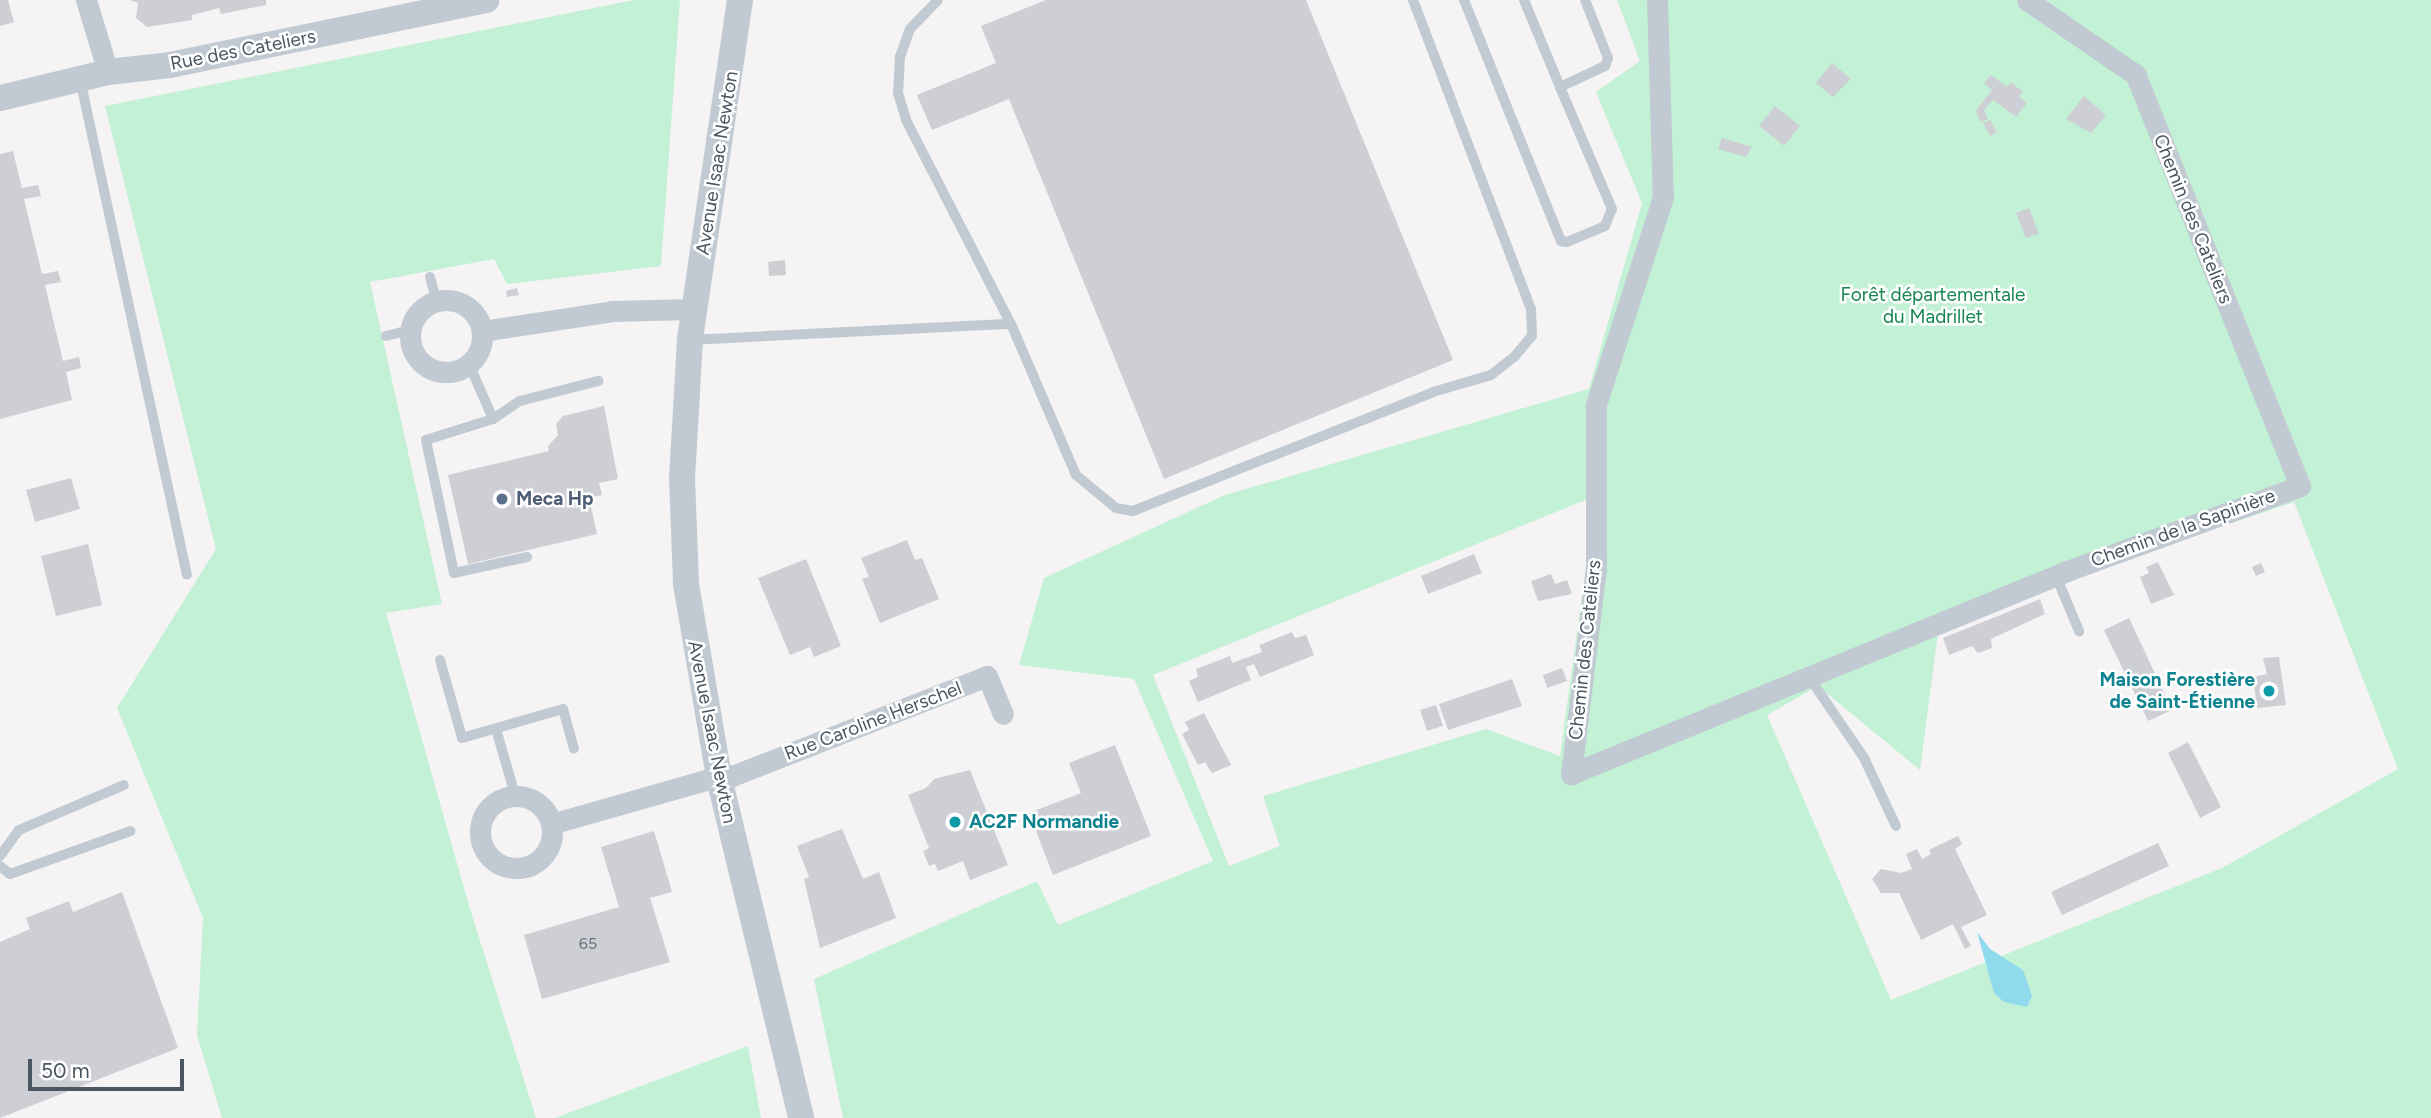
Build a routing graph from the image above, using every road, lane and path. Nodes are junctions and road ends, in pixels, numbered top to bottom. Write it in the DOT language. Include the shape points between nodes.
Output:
graph roads {
  1 [pos="86,0"];
  2 [pos="486,0"];
  3 [pos="740,0"];
  4 [pos="754,0"];
  5 [pos="938,0"];
  6 [pos="1413,0"];
  7 [pos="1464,0"];
  8 [pos="1524,0"];
  9 [pos="1585,0"];
  10 [pos="1657,0"];
  11 [pos="2027,0"];
  12 [pos="739,28"];
  13 [pos="108,72"];
  14 [pos="80,79"];
  15 [pos="1560,87"];
  16 [pos="0,98"];
  17 [pos="430,278"];
  18 [pos="436,300"];
  19 [pos="692,309"];
  20 [pos="1011,324"];
  21 [pos="410,330"];
  22 [pos="482,331"];
  23 [pos="386,336"];
  24 [pos="690,340"];
  25 [pos="469,365"];
  26 [pos="598,382"];
  27 [pos="493,419"];
  28 [pos="2300,486"];
  29 [pos="527,557"];
  30 [pos="2062,573"];
  31 [pos="187,575"];
  32 [pos="2079,631"];
  33 [pos="440,660"];
  34 [pos="1809,677"];
  35 [pos="1003,714"];
  36 [pos="496,729"];
  37 [pos="574,749"];
  38 [pos="719,778"];
  39 [pos="124,785"];
  40 [pos="515,795"];
  41 [pos="551,824"];
  42 [pos="1896,826"];
  43 [pos="131,831"];
  44 [pos="0,856"];
  45 [pos="0,866"];
  46 [pos="801,1118"];
  1 -- 13 [label="street"];
  2 -- 13 [label="street, Rue des Cateliers" via="170,65"];
  3 -- 12 [label="street, Avenue Isaac Newton"];
  4 -- 12 [label="street, Avenue Isaac Newton"];
  5 -- 20 [label="lane" via="911,29 900,57 898,93 906,121"];
  6 -- 20 [label="lane" via="1531,309 1532,336 1515,356 1491,375 1433,392 1133,511 1116,508 1076,475"];
  7 -- 15 [label="lane" via="1561,241 1567,242 1605,226 1612,209"];
  8 -- 15 [label="lane"];
  9 -- 15 [label="lane" via="1608,58 1605,66"];
  10 -- 34 [label="street, Chemin des Cateliers" via="1663,197 1596,405 1596,568 1571,774"];
  11 -- 28 [label="street, Chemin des Cateliers" via="2136,75"];
  12 -- 19 [label="street, Avenue Isaac Newton"];
  13 -- 14 [label="street, Rue des Cateliers"];
  14 -- 16 [label="street, Rue des Cateliers"];
  14 -- 31 [label="lane"];
  17 -- 18 [label="lane"];
  18 -- 21 [label="street" via="418,312"];
  18 -- 22 [label="street" via="466,305"];
  19 -- 22 [label="street" via="612,311"];
  19 -- 24 [label="street, Avenue Isaac Newton"];
  20 -- 24 [label="lane"];
  21 -- 23 [label="lane"];
  21 -- 25 [label="street" via="412,349 423,365 451,372"];
  22 -- 25 [label="street" via="480,349"];
  24 -- 38 [label="street, Avenue Isaac Newton" via="682,478 686,584"];
  25 -- 27 [label="lane"];
  26 -- 27 [label="lane" via="520,401"];
  27 -- 29 [label="lane" via="426,440 454,573"];
  28 -- 30 [label="street, Chemin de la Sapinière"];
  30 -- 32 [label="lane"];
  30 -- 34 [label="street, Chemin des Cateliers"];
  33 -- 36 [label="lane" via="462,738"];
  34 -- 42 [label="lane" via="1864,758"];
  35 -- 38 [label="street, Rue Caroline Herschel" via="987,676"];
  36 -- 37 [label="lane" via="563,709"];
  36 -- 40 [label="lane"];
  38 -- 41 [label="street"];
  38 -- 46 [label="street, Avenue Isaac Newton"];
  39 -- 44 [label="lane" via="19,830"];
  40 -- 41 [label="street" via="542,806"];
  40 -- 41 [label="street" via="495,802 479,827 482,848 496,863 517,869 537,862 550,845"];
  43 -- 45 [label="lane" via="10,874"];
}
